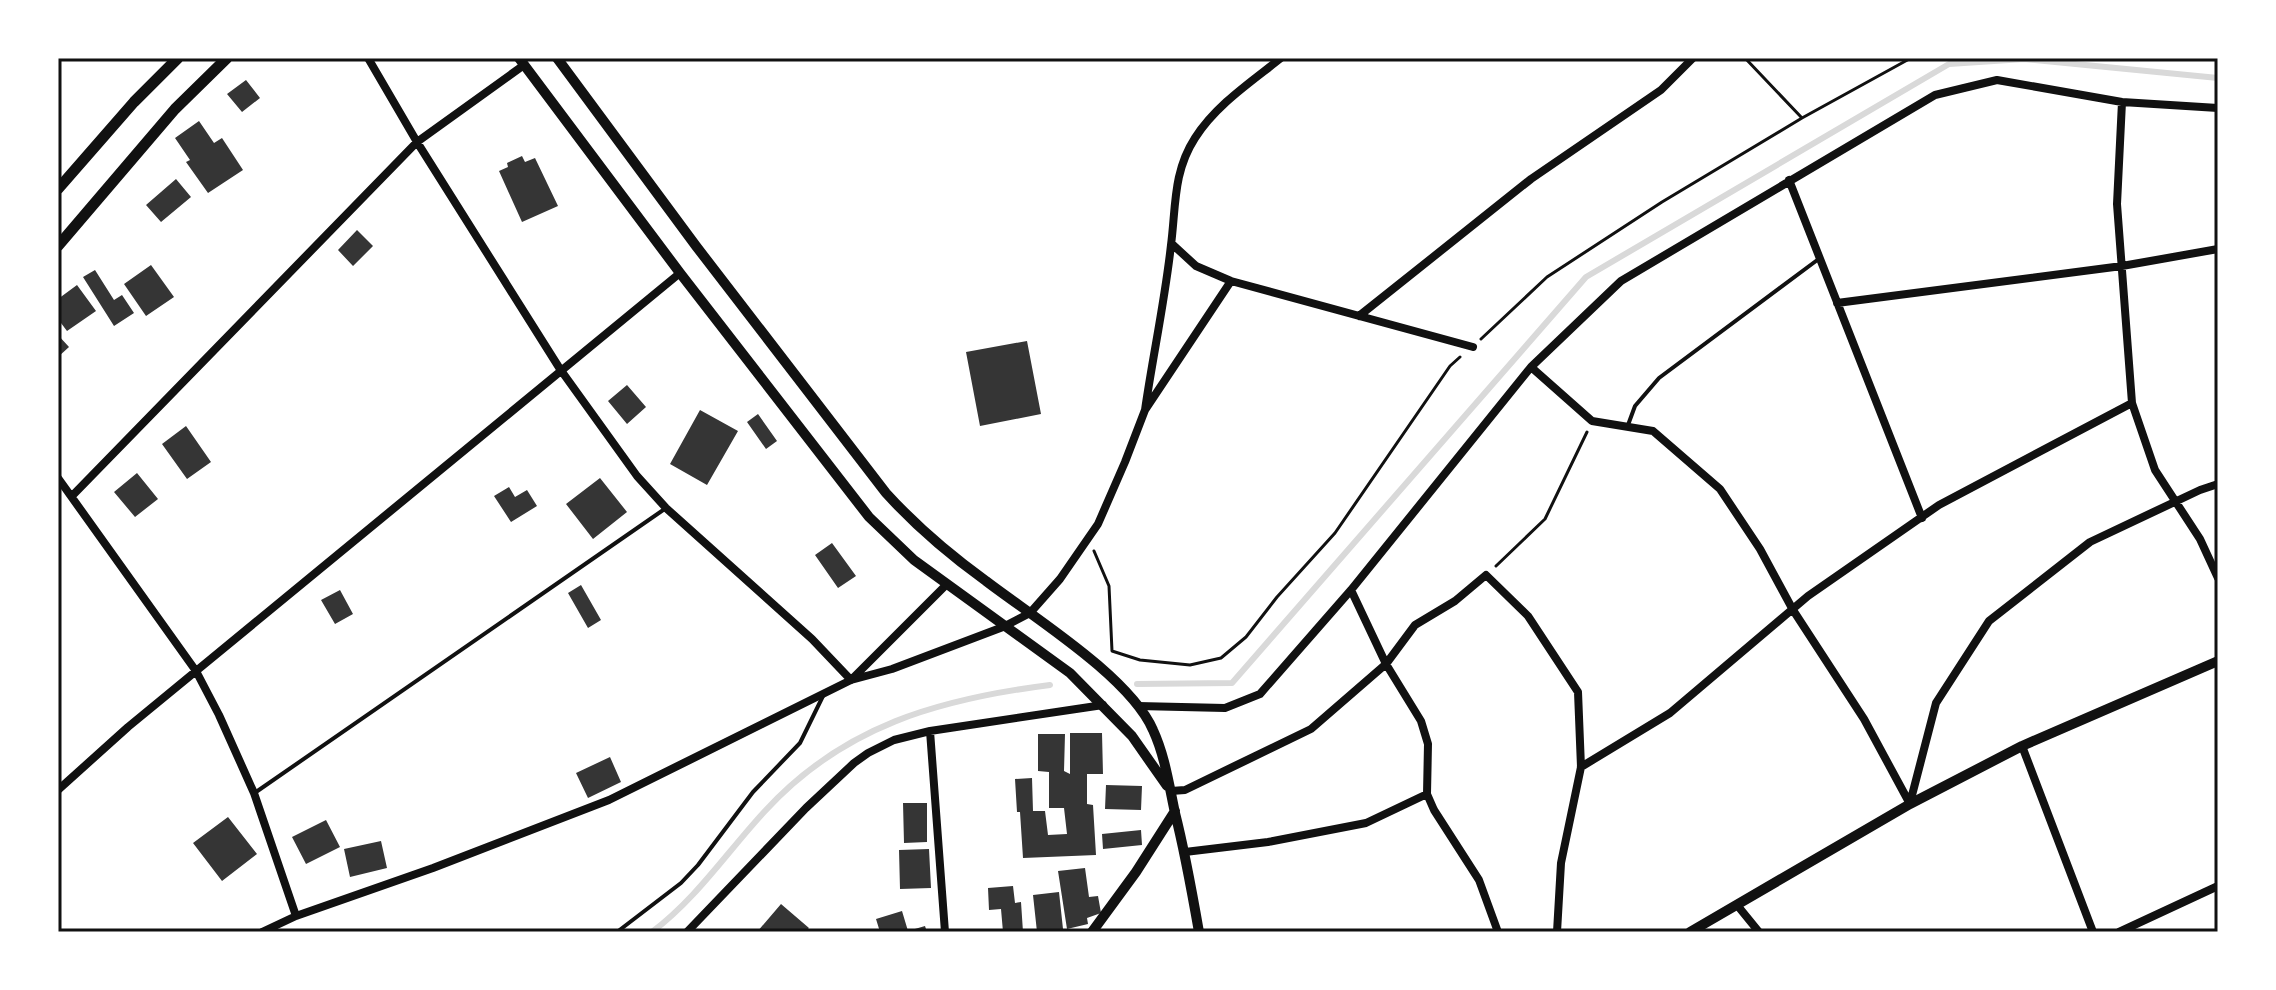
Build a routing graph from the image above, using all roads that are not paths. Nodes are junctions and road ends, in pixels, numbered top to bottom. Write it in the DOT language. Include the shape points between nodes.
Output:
graph roads {
  1 [pos="178,58"];
  2 [pos="227,58"];
  3 [pos="368,58"];
  4 [pos="557,58"];
  5 [pos="1281,58"];
  6 [pos="1693,58"];
  7 [pos="521,62"];
  8 [pos="2122,102"];
  9 [pos="2218,108"];
  10 [pos="417,142"];
  11 [pos="1789,180"];
  12 [pos="58,189"];
  13 [pos="1172,244"];
  14 [pos="58,246"];
  15 [pos="2218,249"];
  16 [pos="1820,258"];
  17 [pos="2122,266"];
  18 [pos="680,273"];
  19 [pos="1231,281"];
  20 [pos="1837,303"];
  21 [pos="1359,316"];
  22 [pos="1473,347"];
  23 [pos="1531,367"];
  24 [pos="560,369"];
  25 [pos="2132,403"];
  26 [pos="1145,410"];
  27 [pos="1627,427"];
  28 [pos="58,478"];
  29 [pos="2218,484"];
  30 [pos="72,496"];
  31 [pos="2177,501"];
  32 [pos="666,508"];
  33 [pos="1922,518"];
  34 [pos="2218,578"];
  35 [pos="947,584"];
  36 [pos="1351,590"];
  37 [pos="1793,610"];
  38 [pos="1030,613"];
  39 [pos="1003,627"];
  40 [pos="2218,661"];
  41 [pos="1386,664"];
  42 [pos="196,671"];
  43 [pos="851,680"];
  44 [pos="825,693"];
  45 [pos="1099,701"];
  46 [pos="1138,706"];
  47 [pos="930,731"];
  48 [pos="2022,746"];
  49 [pos="1581,767"];
  50 [pos="58,790"];
  51 [pos="1171,791"];
  52 [pos="254,793"];
  53 [pos="1427,794"];
  54 [pos="1910,804"];
  55 [pos="1175,811"];
  56 [pos="1185,852"];
  57 [pos="2218,886"];
  58 [pos="1737,905"];
  59 [pos="296,916"];
  60 [pos="262,932"];
  61 [pos="617,932"];
  62 [pos="687,932"];
  63 [pos="945,932"];
  64 [pos="1092,932"];
  65 [pos="1199,932"];
  66 [pos="1498,932"];
  67 [pos="1557,932"];
  68 [pos="1690,932"];
  69 [pos="1759,932"];
  70 [pos="2093,932"];
  71 [pos="2119,932"];
  1 -- 12 [label="main road"];
  2 -- 14 [label="main road" via="175,109"];
  3 -- 10 [label="street"];
  4 -- 38 [label="street" via="886,493 945,550"];
  5 -- 13 [label="street" via="1219,108 1194,138 1177,178"];
  6 -- 21 [label="street" via="1661,90 1531,179"];
  7 -- 10 [label="street"];
  7 -- 18 [label="street"];
  8 -- 9 [label="street"];
  8 -- 11 [label="street" via="1997,80 1935,95"];
  8 -- 17 [label="street" via="2117,204"];
  10 -- 24 [label="street"];
  10 -- 30 [label="street"];
  11 -- 16 [label="street"];
  11 -- 23 [label="street" via="1621,281"];
  13 -- 19 [label="street" via="1196,266"];
  13 -- 26 [label="street"];
  15 -- 17 [label="street"];
  16 -- 20 [label="street"];
  16 -- 27 [label="lane" via="1659,378 1635,406"];
  17 -- 20 [label="street"];
  17 -- 25 [label="street"];
  18 -- 24 [label="street"];
  18 -- 35 [label="street" via="869,517"];
  19 -- 21 [label="street"];
  19 -- 26 [label="street"];
  20 -- 33 [label="street"];
  21 -- 22 [label="street"];
  23 -- 27 [label="street" via="1592,421"];
  23 -- 36 [label="street"];
  24 -- 32 [label="street"];
  24 -- 42 [label="street"];
  25 -- 31 [label="street" via="2155,470"];
  25 -- 33 [label="street"];
  26 -- 38 [label="street" via="1088,540"];
  27 -- 37 [label="street" via="1653,431 1720,489"];
  28 -- 30 [label="street"];
  29 -- 31 [label="street"];
  30 -- 42 [label="street"];
  31 -- 34 [label="street"];
  31 -- 54 [label="street" via="2090,542 1989,621 1936,703"];
  32 -- 43 [label="street"];
  32 -- 52 [label="lane"];
  33 -- 37 [label="street"];
  35 -- 39 [label="street"];
  35 -- 43 [label="street"];
  36 -- 41 [label="street"];
  36 -- 46 [label="street" via="1260,694 1225,708"];
  37 -- 49 [label="street" via="1670,713"];
  37 -- 54 [label="street" via="1864,719"];
  38 -- 39 [label="street"];
  38 -- 46 [label="street" via="1087,656"];
  39 -- 43 [label="street"];
  39 -- 45 [label="street" via="1043,652"];
  40 -- 48 [label="street"];
  41 -- 49 [label="street" via="1415,625 1486,575 1528,616 1578,692"];
  41 -- 51 [label="street" via="1311,729 1185,790"];
  41 -- 53 [label="street" via="1421,721 1428,744"];
  42 -- 50 [label="street"];
  42 -- 52 [label="street"];
  43 -- 44 [label="street"];
  44 -- 59 [label="street" via="609,800"];
  44 -- 61 [label="lane" via="800,743 753,792 698,865"];
  45 -- 47 [label="street"];
  45 -- 51 [label="street"];
  46 -- 51 [label="street" via="1153,729"];
  47 -- 62 [label="street" via="894,740 854,763"];
  47 -- 63 [label="street"];
  48 -- 54 [label="street"];
  48 -- 70 [label="street"];
  49 -- 67 [label="street" via="1561,863"];
  51 -- 55 [label="street"];
  52 -- 59 [label="street"];
  53 -- 56 [label="street" via="1366,823"];
  53 -- 66 [label="street" via="1479,880"];
  54 -- 58 [label="street"];
  55 -- 56 [label="street"];
  55 -- 64 [label="street"];
  56 -- 65 [label="street"];
  57 -- 71 [label="street"];
  58 -- 68 [label="street"];
  58 -- 69 [label="street"];
  59 -- 60 [label="street"];
}
